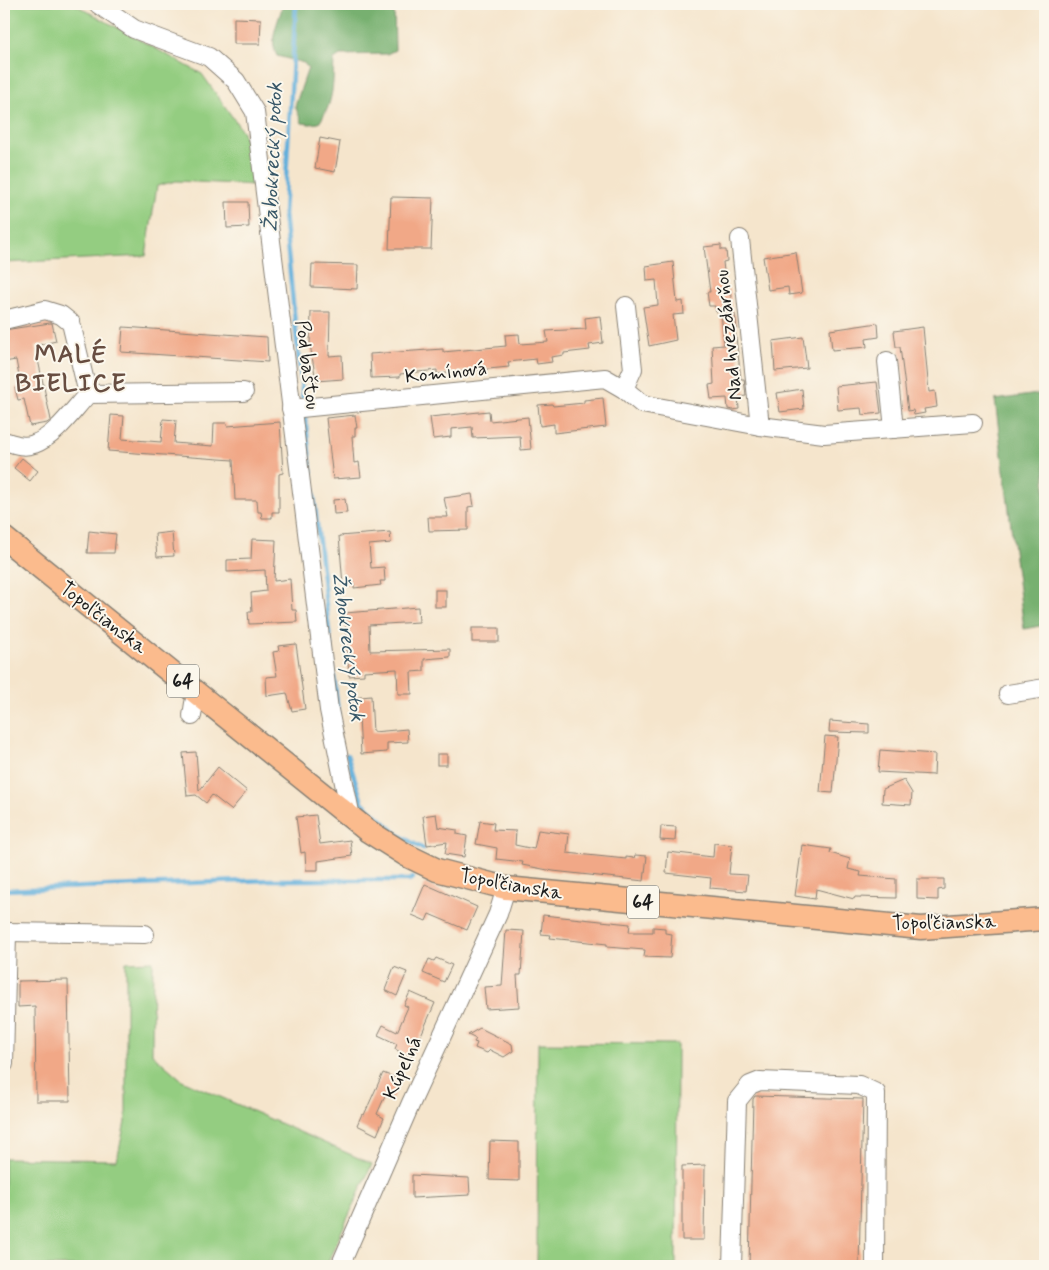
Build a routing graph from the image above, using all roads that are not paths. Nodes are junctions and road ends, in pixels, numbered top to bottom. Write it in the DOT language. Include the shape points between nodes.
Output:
graph roads {
  1 [pos="98,4"];
  2 [pos="740,239"];
  3 [pos="626,306"];
  4 [pos="4,320"];
  5 [pos="887,361"];
  6 [pos="624,389"];
  7 [pos="244,392"];
  8 [pos="88,394"];
  9 [pos="291,410"];
  10 [pos="973,423"];
  11 [pos="760,426"];
  12 [pos="894,429"];
  13 [pos="4,441"];
  14 [pos="4,538"];
  15 [pos="1045,688"];
  16 [pos="200,694"];
  17 [pos="1008,694"];
  18 [pos="192,716"];
  19 [pos="351,817"];
  20 [pos="506,888"];
  21 [pos="1043,920"];
  22 [pos="5,932"];
  23 [pos="145,934"];
  24 [pos="4,1064"];
  25 [pos="340,1266"];
  26 [pos="732,1266"];
  27 [pos="875,1266"];
  1 -- 9 [label="street, Pod baštou" via="134,28 209,57 236,81 255,112"];
  2 -- 11 [label="street, Nad hvezdárňou"];
  3 -- 6 [label="street" via="633,369"];
  4 -- 8 [label="street" via="45,310 61,314 72,323"];
  5 -- 12 [label="street"];
  6 -- 9 [label="street, Komínová" via="605,378"];
  6 -- 11 [label="street" via="642,404"];
  7 -- 8 [label="street"];
  8 -- 13 [label="street" via="50,434 34,444 20,446"];
  9 -- 19 [label="street, Pod baštou" via="329,710"];
  10 -- 12 [label="street"];
  11 -- 12 [label="street" via="824,434"];
  14 -- 16 [label="main road, Topoľčianska / 64"];
  15 -- 17 [label="street"];
  16 -- 18 [label="street" via="194,703"];
  16 -- 19 [label="main road, Topoľčianska / 64"];
  19 -- 20 [label="main road, Topoľčianska / 64" via="419,862 460,878"];
  20 -- 21 [label="main road, Topoľčianska / 64" via="921,928"];
  20 -- 25 [label="street, Kúpeľná" via="498,914"];
  22 -- 23 [label="street"];
  22 -- 24 [label="street"];
  26 -- 27 [label="street" via="737,1101 750,1085 760,1082 860,1086 876,1093"];
}
